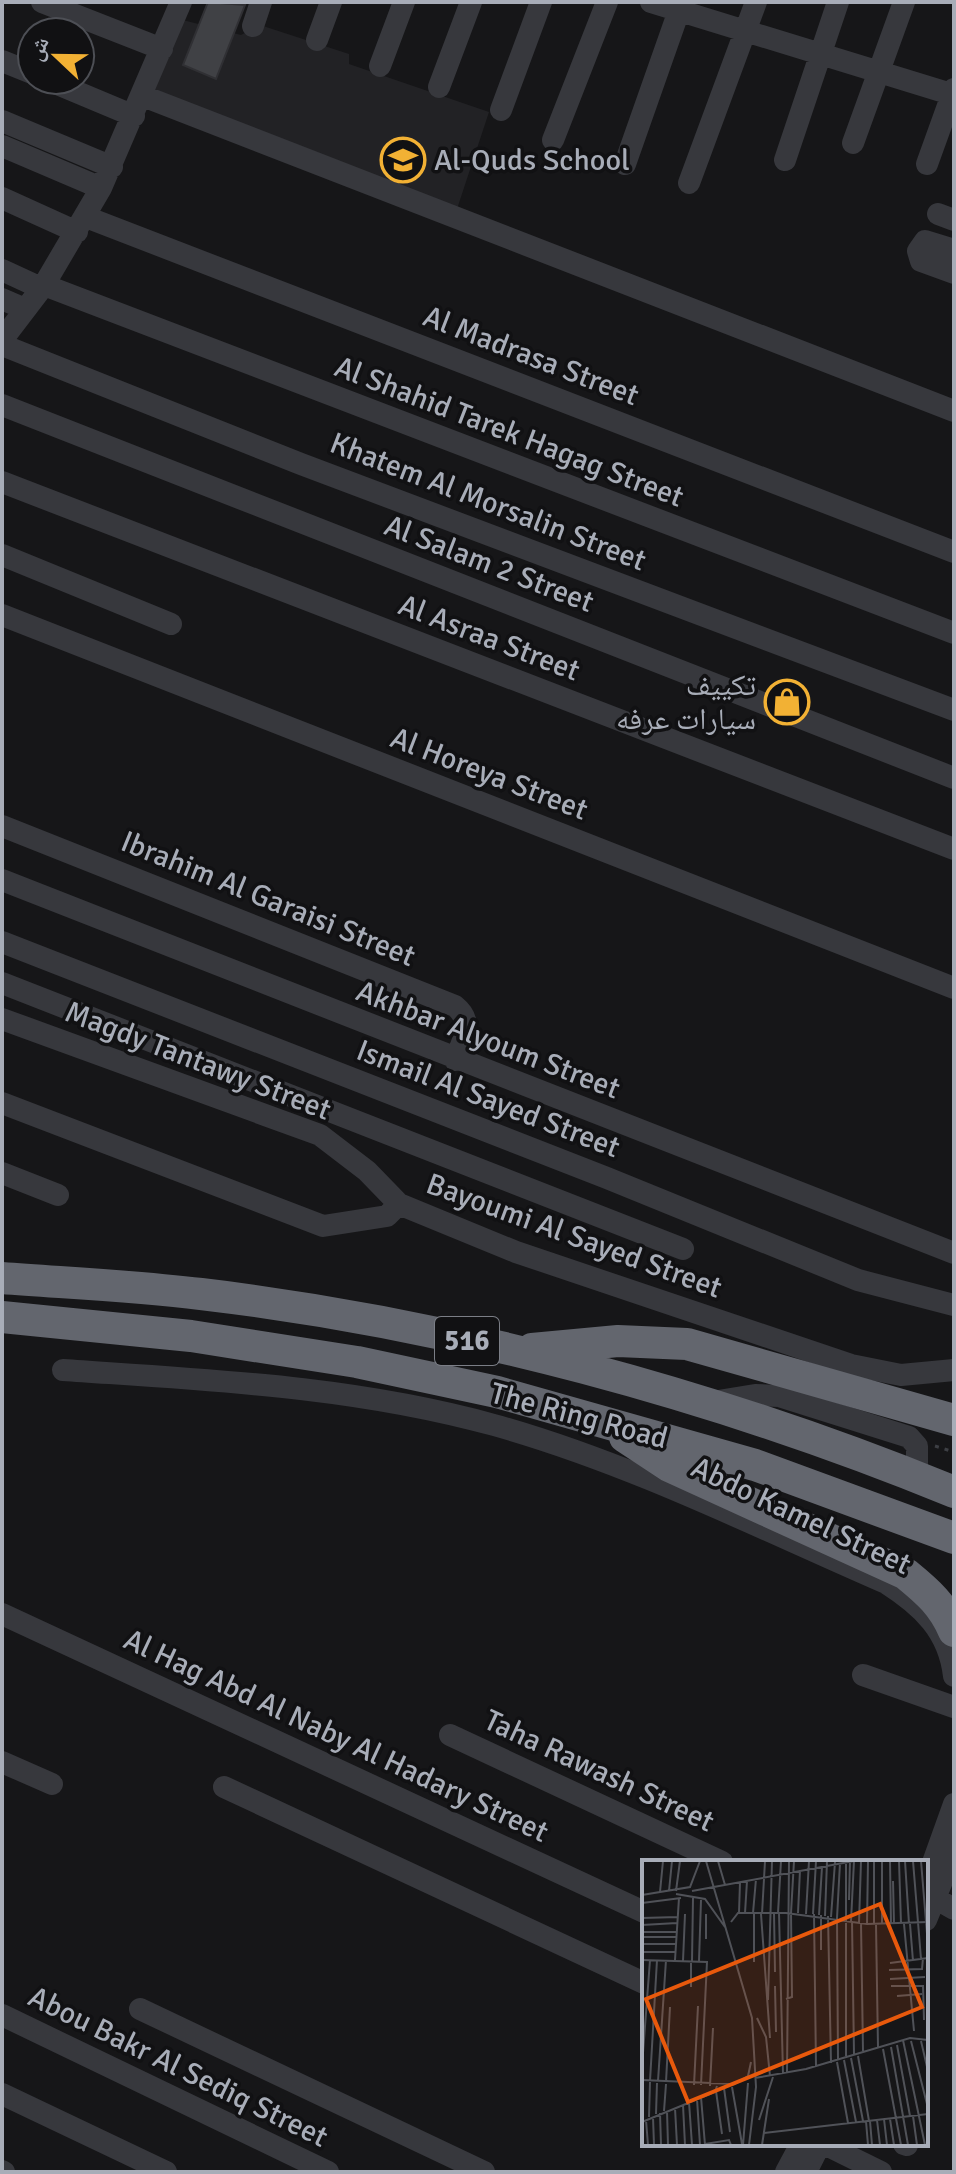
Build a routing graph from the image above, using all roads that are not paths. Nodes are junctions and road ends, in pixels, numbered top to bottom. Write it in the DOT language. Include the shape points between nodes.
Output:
graph roads {
  1 [pos="42,2"];
  2 [pos="181,2"];
  3 [pos="261,2"];
  4 [pos="331,2"];
  5 [pos="404,2"];
  6 [pos="471,2"];
  7 [pos="541,2"];
  8 [pos="607,2"];
  9 [pos="651,2"];
  10 [pos="756,2"];
  11 [pos="838,2"];
  12 [pos="904,2"];
  13 [pos="681,6"];
  14 [pos="253,26"];
  15 [pos="745,31"];
  16 [pos="317,40"];
  17 [pos="162,49"];
  18 [pos="820,54"];
  19 [pos="380,66"];
  20 [pos="878,72"];
  21 [pos="439,87"];
  22 [pos="953,93"];
  23 [pos="96,94"];
  24 [pos="138,106"];
  25 [pos="501,110"];
  26 [pos="2,121"];
  27 [pos="553,140"];
  28 [pos="853,143"];
  29 [pos="2,146"];
  30 [pos="785,160"];
  31 [pos="625,164"];
  32 [pos="927,164"];
  33 [pos="112,167"];
  34 [pos="689,183"];
  35 [pos="101,188"];
  36 [pos="2,198"];
  37 [pos="82,224"];
  38 [pos="954,250"];
  39 [pos="2,270"];
  40 [pos="954,273"];
  41 [pos="43,286"];
  42 [pos="2,299"];
  43 [pos="25,309"];
  44 [pos="2,343"];
  45 [pos="2,405"];
  46 [pos="954,411"];
  47 [pos="2,482"];
  48 [pos="954,552"];
  49 [pos="2,555"];
  50 [pos="2,615"];
  51 [pos="171,624"];
  52 [pos="954,633"];
  53 [pos="954,710"];
  54 [pos="954,778"];
  55 [pos="2,826"];
  56 [pos="954,849"];
  57 [pos="2,880"];
  58 [pos="2,942"];
  59 [pos="2,983"];
  60 [pos="954,988"];
  61 [pos="2,1019"];
  62 [pos="455,1060"];
  63 [pos="2,1103"];
  64 [pos="2,1173"];
  65 [pos="58,1195"];
  66 [pos="399,1204"];
  67 [pos="683,1249"];
  68 [pos="954,1253"];
  69 [pos="2,1278"];
  70 [pos="954,1305"];
  71 [pos="2,1317"];
  72 [pos="510,1351"];
  73 [pos="63,1370"];
  74 [pos="954,1370"];
  75 [pos="604,1420"];
  76 [pos="954,1420"];
  77 [pos="954,1492"];
  78 [pos="954,1538"];
  79 [pos="2,1614"];
  80 [pos="954,1631"];
  81 [pos="863,1675"];
  82 [pos="954,1676"];
  83 [pos="954,1707"];
  84 [pos="450,1735"];
  85 [pos="2,1762"];
  86 [pos="52,1784"];
  87 [pos="224,1787"];
  88 [pos="954,1804"];
  89 [pos="954,1852"];
  90 [pos="718,1860"];
  91 [pos="936,1895"];
  92 [pos="642,1911"];
  93 [pos="928,1915"];
  94 [pos="642,1982"];
  95 [pos="140,2009"];
  96 [pos="2,2015"];
  97 [pos="2,2094"];
  98 [pos="800,2146"];
  99 [pos="821,2146"];
  100 [pos="826,2146"];
  101 [pos="166,2172"];
  102 [pos="328,2172"];
  103 [pos="484,2172"];
  104 [pos="786,2172"];
  105 [pos="806,2172"];
  106 [pos="881,2172"];
  1 -- 17 [label="street"];
  2 -- 17 [label="street"];
  3 -- 14 [label="street"];
  4 -- 16 [label="street"];
  5 -- 19 [label="street"];
  6 -- 21 [label="street"];
  7 -- 25 [label="street"];
  8 -- 27 [label="street"];
  9 -- 13 [label="street"];
  10 -- 15 [label="street"];
  11 -- 18 [label="street"];
  12 -- 20 [label="street"];
  13 -- 15 [label="street"];
  13 -- 31 [label="street"];
  15 -- 18 [label="street"];
  15 -- 34 [label="street"];
  17 -- 24 [label="street"];
  18 -- 20 [label="street"];
  18 -- 30 [label="street"];
  20 -- 22 [label="street"];
  20 -- 28 [label="street"];
  22 -- 32 [label="street"];
  23 -- 24 [label="street"];
  24 -- 33 [label="street"];
  24 -- 46 [label="street"];
  26 -- 33 [label="street"];
  29 -- 35 [label="street"];
  33 -- 35 [label="street"];
  35 -- 37 [label="street"];
  36 -- 37 [label="street, Al Madrasa Street"];
  37 -- 41 [label="street"];
  37 -- 48 [label="street, Al Madrasa Street"];
  38 -- 40 [label="street" via="925,241 918,251 921,261"];
  39 -- 41 [label="street, Al Shahid Tarek Hagag Street"];
  41 -- 43 [label="street"];
  41 -- 52 [label="street, Al Shahid Tarek Hagag Street"];
  42 -- 43 [label="street"];
  43 -- 44 [label="street"];
  44 -- 53 [label="street, Khatem Al Morsalin Street" via="301,464"];
  45 -- 54 [label="street, Al Salam 2 Street"];
  47 -- 56 [label="street, Al Asraa Street"];
  49 -- 51 [label="street"];
  50 -- 60 [label="street, Al Horeya Street"];
  55 -- 62 [label="street, Ibrahim Al Garaisi Street" via="455,1006 468,1025"];
  57 -- 62 [label="street, Akhbar Alyoum Street"];
  58 -- 70 [label="street, Ismail Al Sayed Street" via="858,1280"];
  59 -- 67 [label="street"];
  61 -- 66 [label="street, Magdy Tantawy Street" via="320,1135"];
  62 -- 68 [label="street, Akhbar Alyoum Street"];
  63 -- 66 [label="street, Bayoumi Al Sayed Street" via="323,1226 387,1216"];
  64 -- 65 [label="street"];
  66 -- 74 [label="street, Bayoumi Al Sayed Street" via="516,1252 851,1365 901,1375"];
  69 -- 72 [label="highway, The Ring Road / 516" via="264,1302"];
  71 -- 75 [label="highway, The Ring Road / 516" via="191,1336 357,1362"];
  72 -- 76 [label="highway" via="618,1341 687,1344"];
  72 -- 77 [label="highway, The Ring Road / 516" via="705,1403"];
  73 -- 82 [label="street, Abdo Kamel Street" via="312,1389 433,1410 551,1442 886,1583 941,1630"];
  75 -- 78 [label="highway, The Ring Road / 516" via="755,1465"];
  75 -- 80 [label="highway" via="669,1466 906,1574 932,1595"];
  79 -- 92 [label="street, Al Hag Abd Al Naby Al Hadary Street"];
  81 -- 83 [label="street"];
  84 -- 90 [label="street, Taha Rawash Street"];
  85 -- 86 [label="street"];
  87 -- 94 [label="street"];
  88 -- 91 [label="street"];
  89 -- 91 [label="street"];
  91 -- 93 [label="street"];
  95 -- 103 [label="street"];
  96 -- 102 [label="street, Abou Bakr Al Sediq Street"];
  97 -- 101 [label="street"];
  98 -- 104 [label="street"];
  99 -- 105 [label="street"];
  100 -- 106 [label="street"];
}
